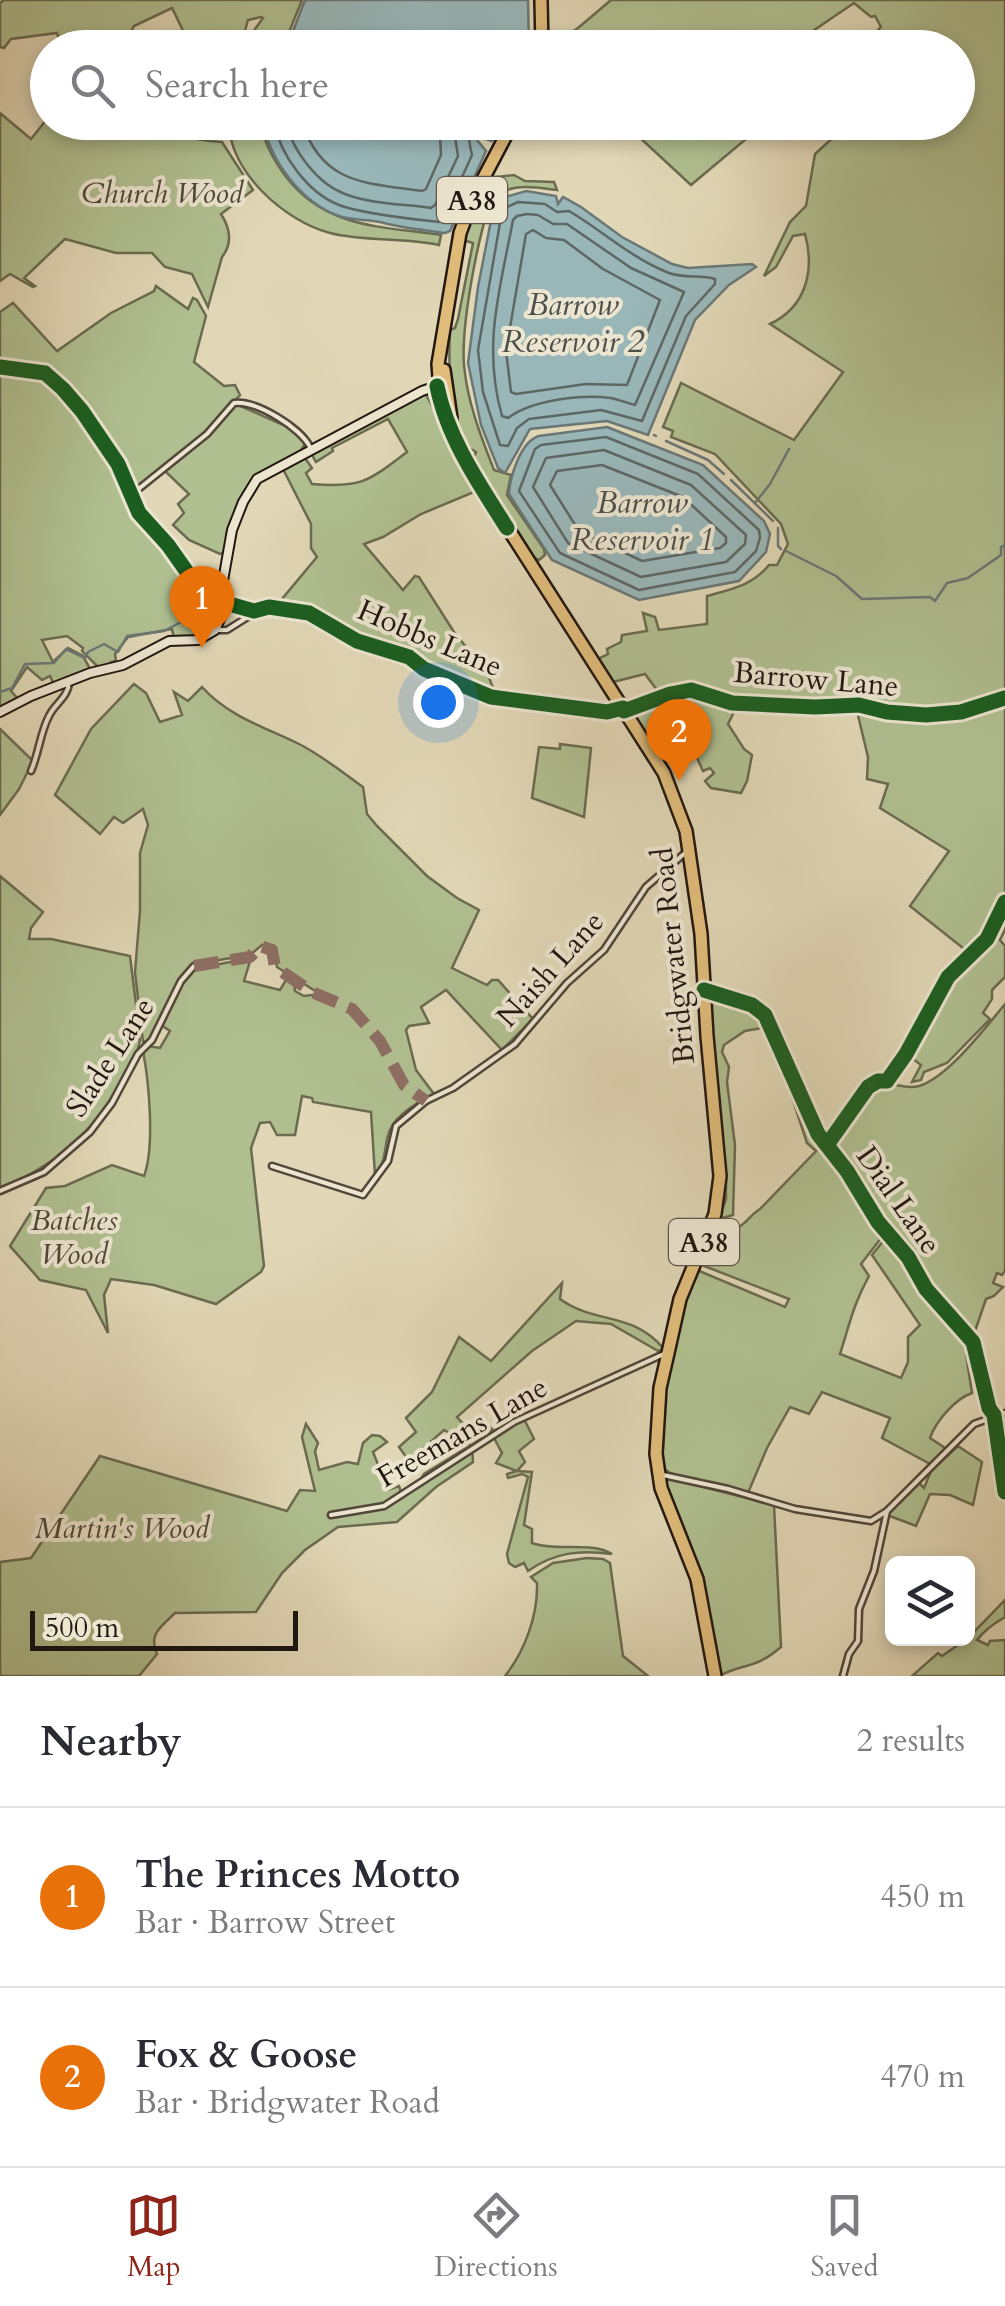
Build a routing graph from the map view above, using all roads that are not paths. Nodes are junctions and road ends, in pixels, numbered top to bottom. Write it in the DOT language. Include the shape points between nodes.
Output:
graph roads {
  1 [pos="541,0"];
  2 [pos="542,30"];
  3 [pos="504,140"];
  4 [pos="444,337"];
  5 [pos="0,367"];
  6 [pos="444,370"];
  7 [pos="441,389"];
  8 [pos="451,422"];
  9 [pos="312,452"];
  10 [pos="130,496"];
  11 [pos="222,599"];
  12 [pos="256,611"];
  13 [pos="215,630"];
  14 [pos="69,682"];
  15 [pos="1005,698"];
  16 [pos="624,709"];
  17 [pos="0,712"];
  18 [pos="30,771"];
  19 [pos="690,852"];
  20 [pos="968,957"];
  21 [pos="194,966"];
  22 [pos="704,990"];
  23 [pos="827,1145"];
  24 [pos="272,1166"];
  25 [pos="0,1191"];
  26 [pos="668,1352"];
  27 [pos="1005,1413"];
  28 [pos="994,1414"];
  29 [pos="1003,1466"];
  30 [pos="658,1476"];
  31 [pos="1005,1492"];
  32 [pos="887,1511"];
  33 [pos="332,1515"];
  34 [pos="715,1676"];
  35 [pos="843,1676"];
  1 -- 2 [label="highway"];
  3 -- 4 [label="highway, Bridgwater Road / A38" via="460,232"];
  4 -- 6 [label="highway, Bridgwater Road / A38"];
  4 -- 7 [label="highway, Bridgwater Road / A38"];
  5 -- 10 [label="street" via="45,373 63,390 118,464"];
  6 -- 7 [label="highway"];
  6 -- 8 [label="highway"];
  7 -- 8 [label="highway, Bridgwater Road / A38"];
  7 -- 9 [label="main road" via="422,391"];
  8 -- 16 [label="highway, Bridgwater Road / A38" via="472,472"];
  9 -- 10 [label="street" via="288,424 234,403 207,434"];
  9 -- 11 [label="main road" via="261,476 249,490 230,538"];
  10 -- 11 [label="street" via="192,579"];
  11 -- 12 [label="street, Hobbs Lane"];
  11 -- 13 [label="main road"];
  12 -- 13 [label="street"];
  12 -- 16 [label="street, Hobbs Lane" via="308,613 491,698"];
  13 -- 14 [label="main road" via="198,640 169,641 123,666"];
  14 -- 17 [label="main road"];
  14 -- 18 [label="street"];
  15 -- 16 [label="main road, Barrow Lane" via="936,716 859,704 732,703 691,690"];
  16 -- 19 [label="highway, Bridgwater Road / A38" via="674,792"];
  19 -- 22 [label="highway, Bridgwater Road / A38"];
  19 -- 24 [label="street, Naish Lane" via="646,887 604,950 515,1044 393,1130 388,1160 363,1194"];
  20 -- 23 [label="street" via="948,977 887,1081 868,1087"];
  21 -- 25 [label="street, Slade Lane" via="90,1132 44,1172"];
  22 -- 23 [label="street, Dial Lane" via="765,1015"];
  22 -- 26 [label="highway, Bridgwater Road / A38" via="718,1194"];
  23 -- 28 [label="street, Dial Lane" via="926,1289 973,1342"];
  26 -- 30 [label="highway, Bridgwater Road / A38"];
  26 -- 33 [label="street, Freemans Lane" via="514,1422 384,1506"];
  27 -- 28 [label="street"];
  28 -- 29 [label="street, Dial Lane"];
  28 -- 32 [label="street" via="974,1424"];
  29 -- 31 [label="street, Dial Lane"];
  30 -- 32 [label="street" via="846,1519 871,1521"];
  30 -- 34 [label="highway, A38" via="692,1562"];
  32 -- 35 [label="street" via="859,1609 858,1641"];
}
